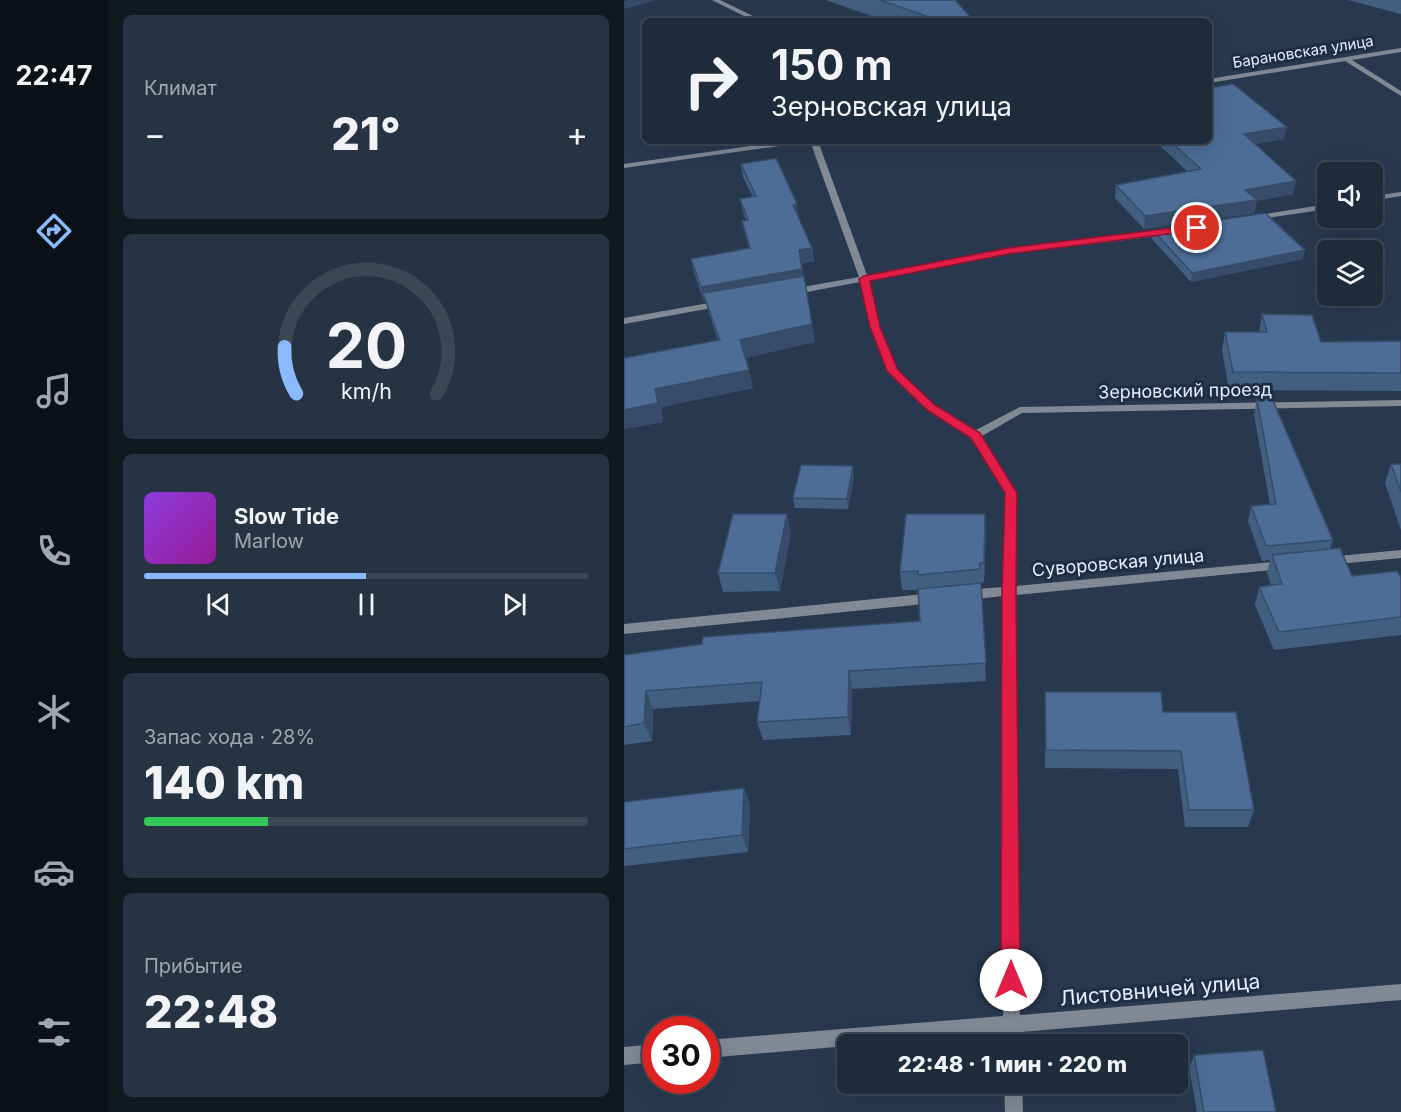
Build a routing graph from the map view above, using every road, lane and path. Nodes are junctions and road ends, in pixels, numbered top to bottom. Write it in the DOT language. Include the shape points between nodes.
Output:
graph roads {
  1 [pos="715,0"];
  2 [pos="752,18"];
  3 [pos="1401,50"];
  4 [pos="1346,59"];
  5 [pos="1212,81"];
  6 [pos="1401,94"];
  7 [pos="779,144"];
  8 [pos="815,144"];
  9 [pos="624,166"];
  10 [pos="1401,194"];
  11 [pos="1383,197"];
  12 [pos="1317,208"];
  13 [pos="1245,220"];
  14 [pos="1175,231"];
  15 [pos="864,279"];
  16 [pos="784,293"];
  17 [pos="727,303"];
  18 [pos="624,321"];
  19 [pos="1401,403"];
  20 [pos="976,435"];
  21 [pos="1401,554"];
  22 [pos="1318,561"];
  23 [pos="1294,564"];
  24 [pos="1009,591"];
  25 [pos="624,629"];
  26 [pos="1401,992"];
  27 [pos="1011,1025"];
  28 [pos="1011,1034"];
  29 [pos="720,1048"];
  30 [pos="642,1054"];
  31 [pos="624,1056"];
  32 [pos="1013,1094"];
  33 [pos="1014,1112"];
  1 -- 2 [label="street"];
  3 -- 4 [label="street, Барановская улица"];
  4 -- 5 [label="street, Барановская улица"];
  4 -- 6 [label="street"];
  7 -- 9 [label="street"];
  8 -- 15 [label="street"];
  10 -- 11 [label="street"];
  12 -- 13 [label="street"];
  14 -- 15 [label="street" via="1008,251"];
  15 -- 16 [label="street"];
  15 -- 20 [label="street" via="875,327 893,371 931,408"];
  17 -- 18 [label="street"];
  19 -- 20 [label="street, Зерновский проезд" via="1020,410"];
  20 -- 24 [label="street" via="1011,493"];
  21 -- 22 [label="street"];
  23 -- 24 [label="street, Суворовская улица"];
  24 -- 25 [label="street, Суворовская улица"];
  24 -- 27 [label="street"];
  26 -- 27 [label="street, Листовничей улица"];
  27 -- 28 [label="street"];
  27 -- 29 [label="street, Листовничей улица"];
  30 -- 31 [label="street"];
  32 -- 33 [label="street"];
}
